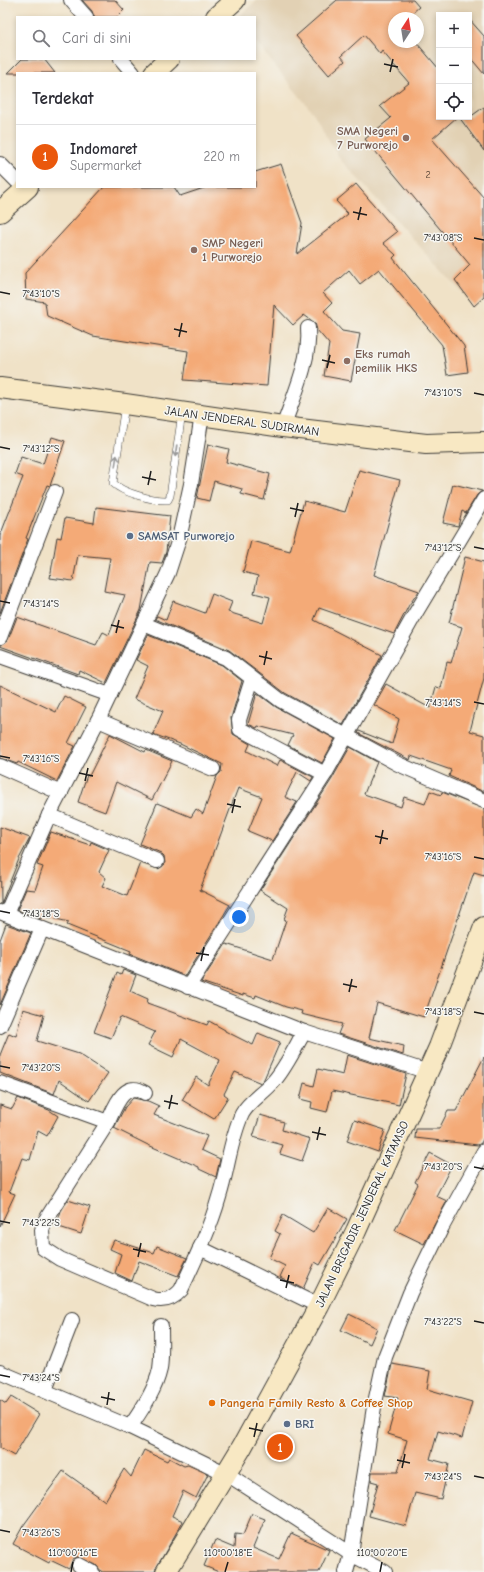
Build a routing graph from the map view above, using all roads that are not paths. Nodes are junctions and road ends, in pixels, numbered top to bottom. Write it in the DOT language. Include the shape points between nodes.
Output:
graph roads {
  1 [pos="71,0"];
  2 [pos="235,0"];
  3 [pos="85,16"];
  4 [pos="217,16"];
  5 [pos="123,60"];
  6 [pos="168,60"];
  7 [pos="132,72"];
  8 [pos="155,72"];
  9 [pos="0,164"];
  10 [pos="16,179"];
  11 [pos="21,188"];
  12 [pos="0,212"];
  13 [pos="308,328"];
  14 [pos="0,388"];
  15 [pos="125,404"];
  16 [pos="182,413"];
  17 [pos="202,415"];
  18 [pos="283,427"];
  19 [pos="484,442"];
  20 [pos="55,492"];
  21 [pos="484,499"];
  22 [pos="144,624"];
  23 [pos="0,638"];
  24 [pos="0,656"];
  25 [pos="252,679"];
  26 [pos="110,695"];
  27 [pos="98,720"];
  28 [pos="347,737"];
  29 [pos="0,766"];
  30 [pos="213,769"];
  31 [pos="325,774"];
  32 [pos="61,793"];
  33 [pos="484,800"];
  34 [pos="49,815"];
  35 [pos="157,861"];
  36 [pos="3,913"];
  37 [pos="484,927"];
  38 [pos="42,929"];
  39 [pos="188,986"];
  40 [pos="0,1026"];
  41 [pos="304,1032"];
  42 [pos="428,1072"];
  43 [pos="0,1083"];
  44 [pos="145,1093"];
  45 [pos="108,1122"];
  46 [pos="484,1151"];
  47 [pos="200,1248"];
  48 [pos="319,1306"];
  49 [pos="72,1320"];
  50 [pos="161,1326"];
  51 [pos="0,1372"];
  52 [pos="45,1390"];
  53 [pos="130,1427"];
  54 [pos="227,1474"];
  55 [pos="351,1554"];
  56 [pos="79,1565"];
  57 [pos="92,1572"];
  58 [pos="166,1572"];
  59 [pos="346,1572"];
  60 [pos="385,1572"];
  1 -- 3 [label="street"];
  2 -- 4 [label="main road"];
  5 -- 7 [label="street"];
  6 -- 8 [label="main road"];
  9 -- 10 [label="street"];
  11 -- 12 [label="main road"];
  13 -- 18 [label="street" via="307,348 298,386"];
  14 -- 15 [label="main road, JALAN JENDERAL SUDIRMAN"];
  15 -- 16 [label="main road, JALAN JENDERAL SUDIRMAN"];
  16 -- 15 [label="lane, one-way" via="170,496 168,500 161,500 123,491 113,483"];
  16 -- 17 [label="main road, JALAN JENDERAL SUDIRMAN"];
  17 -- 18 [label="main road, JALAN JENDERAL SUDIRMAN"];
  17 -- 22 [label="street" via="179,539 168,573"];
  18 -- 19 [label="main road, JALAN JENDERAL SUDIRMAN" via="426,444"];
  20 -- 23 [label="street"];
  21 -- 28 [label="street" via="415,614"];
  22 -- 25 [label="street" via="226,658"];
  22 -- 26 [label="street"];
  24 -- 26 [label="street"];
  25 -- 28 [label="street" via="280,700"];
  25 -- 31 [label="street" via="239,720 240,729"];
  26 -- 27 [label="street"];
  27 -- 30 [label="street"];
  27 -- 32 [label="street"];
  28 -- 31 [label="street"];
  28 -- 33 [label="street" via="398,764"];
  29 -- 32 [label="street"];
  31 -- 39 [label="street"];
  32 -- 34 [label="street"];
  34 -- 35 [label="street"];
  34 -- 36 [label="street"];
  36 -- 38 [label="street"];
  37 -- 42 [label="main road, JALAN BRIGADIR JENDERAL KATAMSO"];
  38 -- 39 [label="street"];
  38 -- 40 [label="street"];
  39 -- 41 [label="street"];
  41 -- 42 [label="street"];
  41 -- 47 [label="street" via="275,1080 243,1113 232,1142 219,1196"];
  42 -- 48 [label="main road, JALAN BRIGADIR JENDERAL KATAMSO"];
  43 -- 45 [label="street"];
  44 -- 45 [label="street" via="137,1088 129,1089 118,1100"];
  45 -- 47 [label="street" via="45,1220 42,1230 43,1248 60,1259 153,1300 163,1302 181,1290"];
  46 -- 55 [label="street" via="442,1227 410,1293 385,1357 374,1407"];
  47 -- 48 [label="street"];
  48 -- 54 [label="main road, JALAN BRIGADIR JENDERAL KATAMSO"];
  49 -- 52 [label="street"];
  50 -- 53 [label="street" via="158,1376 147,1402"];
  51 -- 52 [label="street"];
  52 -- 53 [label="street"];
  53 -- 54 [label="street"];
  54 -- 55 [label="street"];
  54 -- 58 [label="main road, JALAN BRIGADIR JENDERAL KATAMSO"];
  55 -- 59 [label="street"];
  55 -- 60 [label="street"];
  56 -- 57 [label="street"];
}
